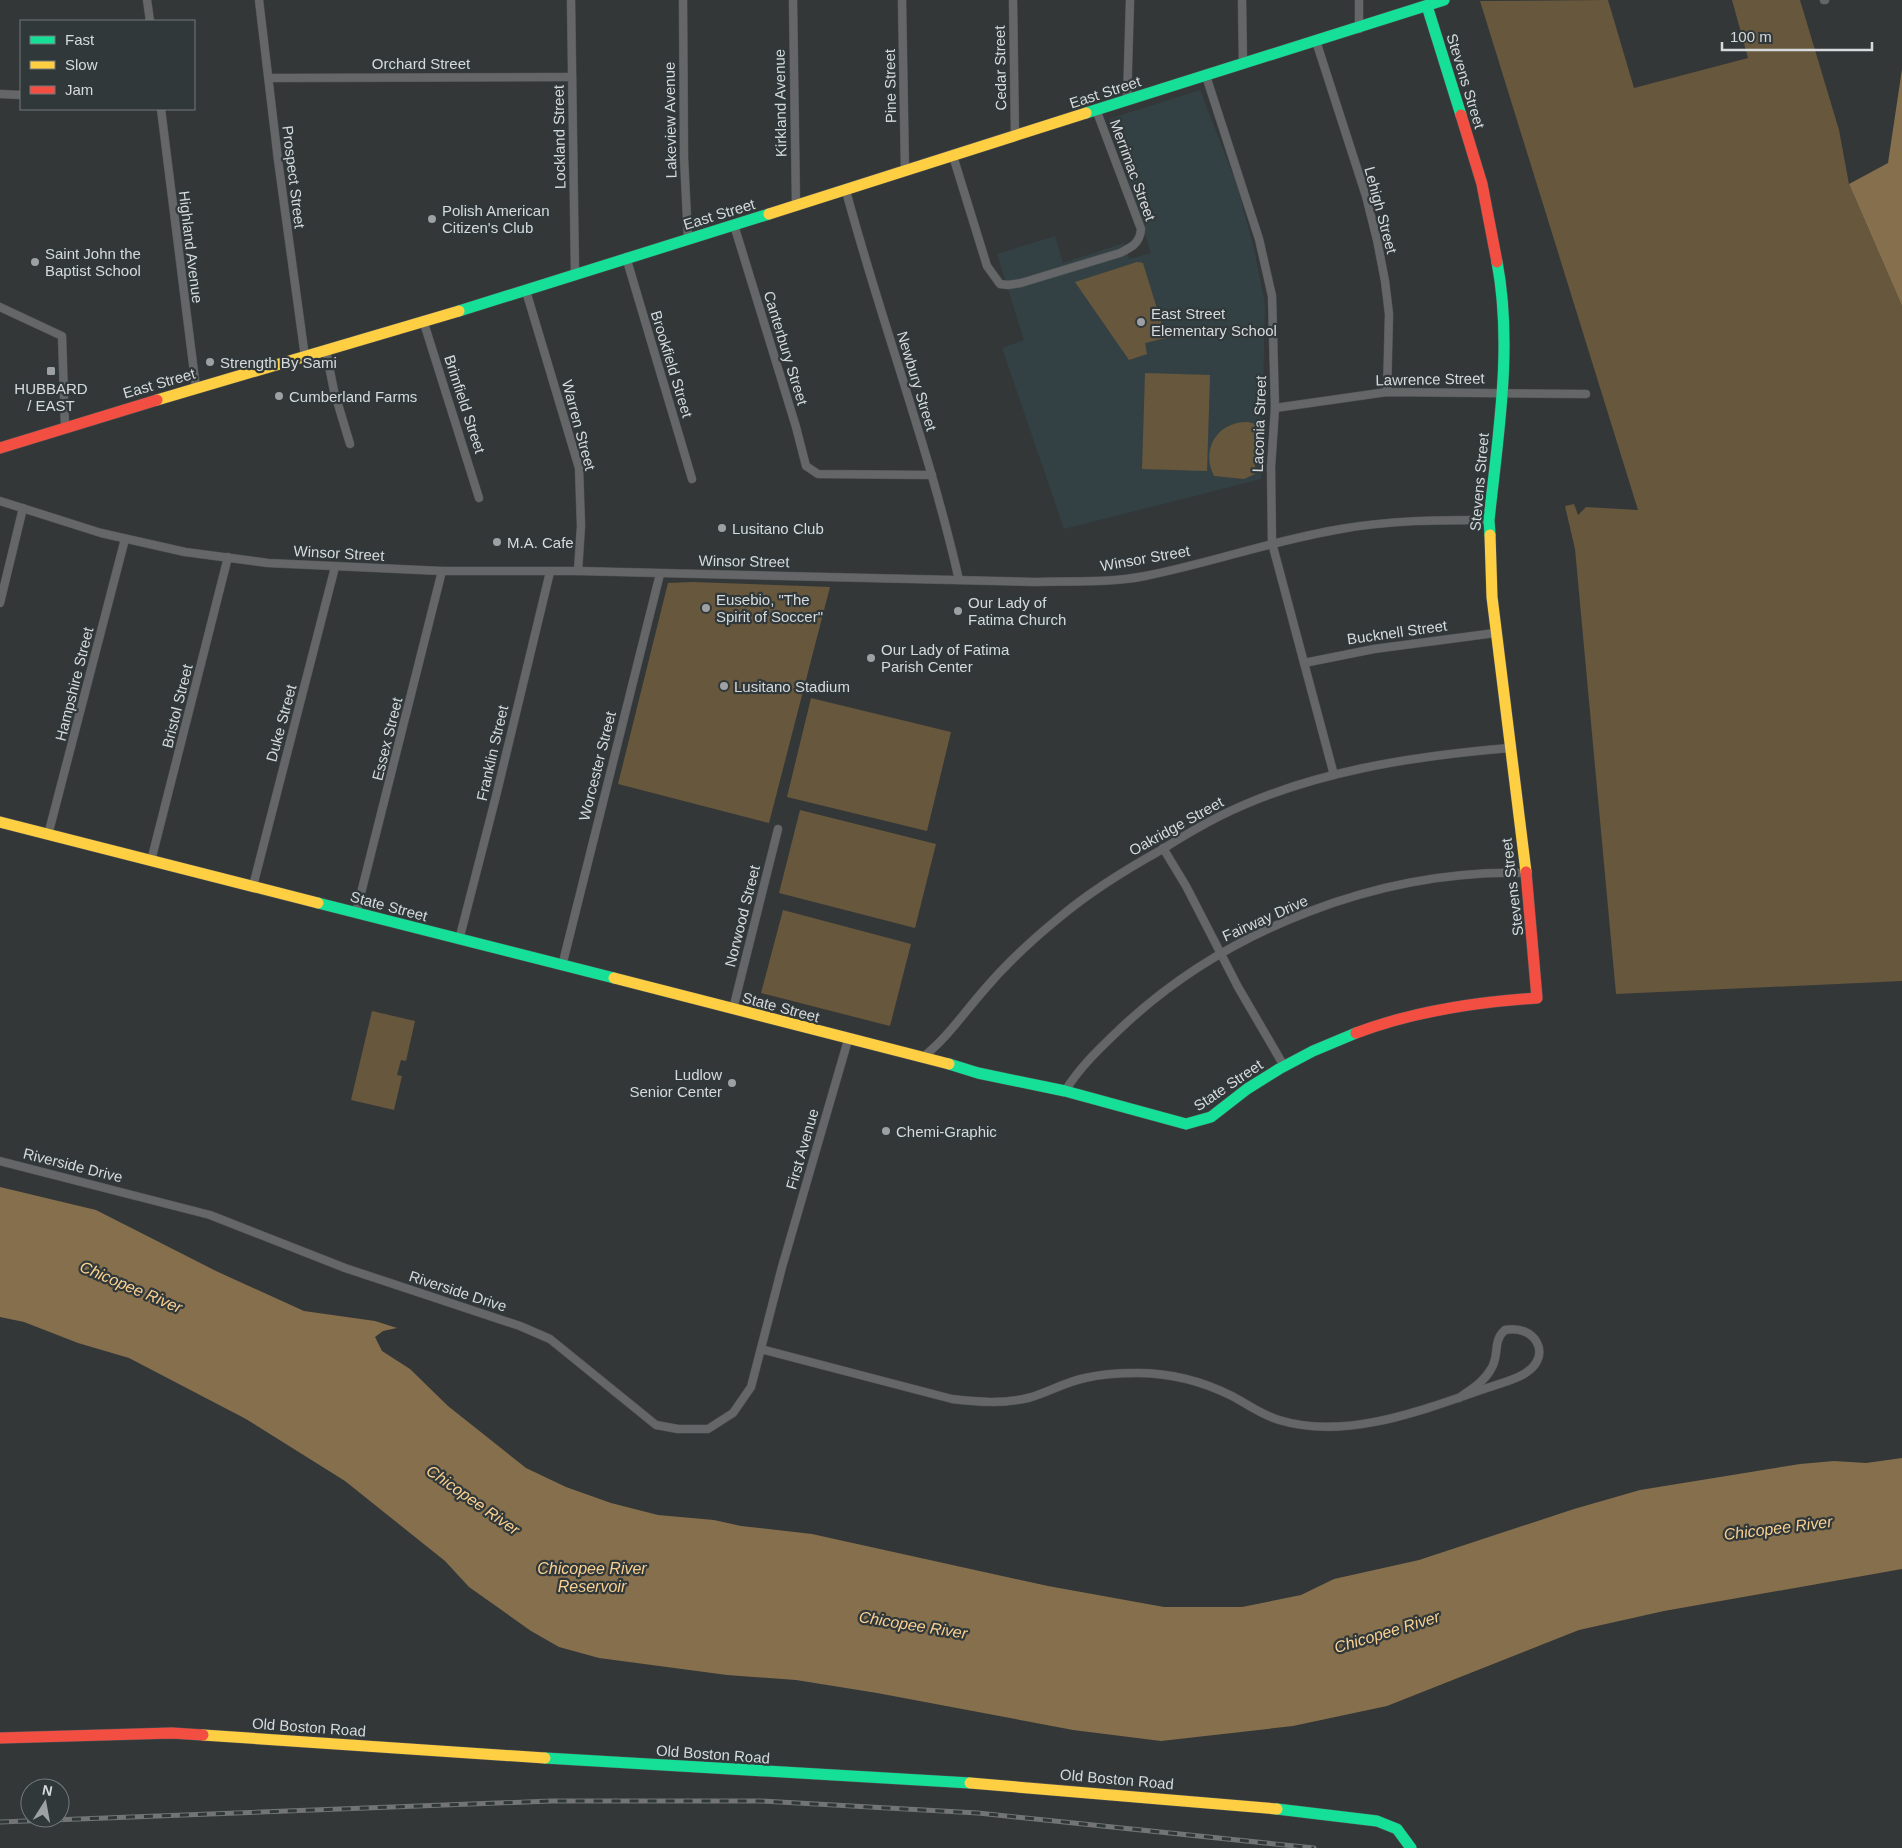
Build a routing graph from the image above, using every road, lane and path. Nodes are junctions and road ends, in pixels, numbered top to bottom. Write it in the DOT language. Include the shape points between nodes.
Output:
graph roads {
  1 [pos="147,0"];
  2 [pos="259,0"];
  3 [pos="572,0"];
  4 [pos="683,0"];
  5 [pos="793,0"];
  6 [pos="902,0"];
  7 [pos="1013,0"];
  8 [pos="1130,0"];
  9 [pos="1242,0"];
  10 [pos="1359,0"];
  11 [pos="1444,0"];
  12 [pos="1426,6"];
  13 [pos="150,20"];
  14 [pos="1359,29"];
  15 [pos="1316,41"];
  16 [pos="1243,64"];
  17 [pos="1206,76"];
  18 [pos="572,77"];
  19 [pos="269,78"];
  20 [pos="0,94"];
  21 [pos="20,96"];
  22 [pos="1127,102"];
  23 [pos="161,110"];
  24 [pos="1097,112"];
  25 [pos="1015,135"];
  26 [pos="953,156"];
  27 [pos="906,171"];
  28 [pos="846,191"];
  29 [pos="796,206"];
  30 [pos="734,225"];
  31 [pos="688,239"];
  32 [pos="626,257"];
  33 [pos="575,274"];
  34 [pos="526,291"];
  35 [pos="0,307"];
  36 [pos="423,320"];
  37 [pos="326,351"];
  38 [pos="306,357"];
  39 [pos="196,388"];
  40 [pos="1501,391"];
  41 [pos="1387,392"];
  42 [pos="1586,394"];
  43 [pos="1275,408"];
  44 [pos="65,426"];
  45 [pos="350,444"];
  46 [pos="0,448"];
  47 [pos="932,475"];
  48 [pos="692,479"];
  49 [pos="479,498"];
  50 [pos="0,501"];
  51 [pos="23,508"];
  52 [pos="1489,520"];
  53 [pos="125,539"];
  54 [pos="1272,543"];
  55 [pos="228,557"];
  56 [pos="336,566"];
  57 [pos="578,570"];
  58 [pos="442,571"];
  59 [pos="550,572"];
  60 [pos="660,574"];
  61 [pos="959,580"];
  62 [pos="0,603"];
  63 [pos="1495,633"];
  64 [pos="1304,663"];
  65 [pos="1510,748"];
  66 [pos="1334,775"];
  67 [pos="0,822"];
  68 [pos="778,830"];
  69 [pos="48,835"];
  70 [pos="1163,848"];
  71 [pos="151,861"];
  72 [pos="1526,873"];
  73 [pos="254,886"];
  74 [pos="356,913"];
  75 [pos="459,940"];
  76 [pos="1220,953"];
  77 [pos="562,966"];
  78 [pos="1537,998"];
  79 [pos="732,1009"];
  80 [pos="848,1040"];
  81 [pos="923,1057"];
  82 [pos="1284,1066"];
  83 [pos="1065,1091"];
  84 [pos="0,1160"];
  85 [pos="782,1267"];
  86 [pos="761,1349"];
  87 [pos="1459,1398"];
  88 [pos="0,1738"];
  89 [pos="1411,1848"];
  1 -- 13 [label="street"];
  2 -- 19 [label="street, Prospect Street"];
  3 -- 18 [label="street, Lockland Street"];
  4 -- 31 [label="street, Lakeview Avenue"];
  5 -- 29 [label="street, Kirkland Avenue"];
  6 -- 27 [label="street, Pine Street"];
  7 -- 25 [label="street, Cedar Street"];
  8 -- 22 [label="street"];
  9 -- 16 [label="street"];
  10 -- 14 [label="street"];
  11 -- 12 [label="street, East Street"];
  12 -- 14 [label="street, East Street"];
  12 -- 40 [label="street, Stevens Street" via="1491,222 1504,317"];
  14 -- 15 [label="street, East Street"];
  15 -- 16 [label="street, East Street"];
  15 -- 41 [label="street, Lehigh Street" via="1366,196 1379,248 1389,314"];
  16 -- 17 [label="street, East Street"];
  17 -- 22 [label="street, East Street"];
  17 -- 43 [label="street, Laconia Street" via="1256,230 1272,296"];
  18 -- 19 [label="street, Orchard Street"];
  18 -- 33 [label="street, Lockland Street"];
  19 -- 38 [label="street, Prospect Street"];
  20 -- 21 [label="street"];
  22 -- 24 [label="street, East Street"];
  23 -- 39 [label="street, Highland Avenue"];
  24 -- 25 [label="street, East Street"];
  24 -- 26 [label="street, Merrimac Street" via="1142,229 1141,239 1120,253 1021,283 1000,284 987,266"];
  25 -- 26 [label="street, East Street"];
  26 -- 27 [label="street, East Street"];
  27 -- 28 [label="street, East Street"];
  28 -- 29 [label="street, East Street"];
  28 -- 47 [label="street, Newbury Street"];
  29 -- 30 [label="street, East Street"];
  30 -- 31 [label="street, East Street"];
  30 -- 47 [label="street, Canterbury Street" via="806,466 818,474"];
  31 -- 32 [label="street, East Street"];
  32 -- 33 [label="street, East Street"];
  32 -- 48 [label="street, Brookfield Street"];
  33 -- 34 [label="street, East Street"];
  34 -- 36 [label="street, East Street"];
  34 -- 57 [label="street, Warren Street" via="579,468 581,526"];
  35 -- 44 [label="street" via="62,336"];
  36 -- 37 [label="street, East Street"];
  36 -- 49 [label="street, Brimfield Street"];
  37 -- 38 [label="street, East Street"];
  37 -- 45 [label="street"];
  38 -- 39 [label="street, East Street"];
  39 -- 44 [label="street, East Street"];
  40 -- 41 [label="street, Lawrence Street"];
  40 -- 42 [label="street, Lawrence Street"];
  40 -- 52 [label="street, Stevens Street"];
  41 -- 43 [label="street, Lawrence Street"];
  43 -- 54 [label="street, Laconia Street" via="1271,467"];
  44 -- 46 [label="street, East Street"];
  47 -- 61 [label="street, Newbury Street"];
  50 -- 51 [label="street, Winsor Street"];
  51 -- 53 [label="street, Winsor Street"];
  51 -- 62 [label="street"];
  52 -- 54 [label="street, Winsor Street" via="1406,520 1341,528"];
  52 -- 63 [label="street, Stevens Street"];
  53 -- 55 [label="street, Winsor Street"];
  53 -- 69 [label="street, Hampshire Street"];
  54 -- 61 [label="street, Winsor Street" via="1200,563 1122,579"];
  54 -- 64 [label="street, Laconia Street"];
  55 -- 56 [label="street, Winsor Street" via="268,563"];
  55 -- 71 [label="street, Bristol Street"];
  56 -- 58 [label="street, Winsor Street"];
  56 -- 73 [label="street, Duke Street"];
  57 -- 59 [label="street, Winsor Street"];
  57 -- 60 [label="street, Winsor Street"];
  58 -- 59 [label="street, Winsor Street"];
  58 -- 74 [label="street, Essex Street"];
  59 -- 75 [label="street, Franklin Street"];
  60 -- 61 [label="street, Winsor Street"];
  60 -- 77 [label="street, Worcester Street"];
  63 -- 64 [label="street, Bucknell Street" via="1374,648"];
  63 -- 65 [label="street, Stevens Street"];
  64 -- 66 [label="street, Laconia Street"];
  65 -- 66 [label="street, Oakridge Street" via="1428,757"];
  65 -- 72 [label="street, Stevens Street"];
  66 -- 70 [label="street, Oakridge Street" via="1279,792 1221,816"];
  67 -- 69 [label="street, State Street"];
  68 -- 79 [label="street, Norwood Street"];
  69 -- 71 [label="street, State Street"];
  70 -- 76 [label="street"];
  70 -- 81 [label="street, Oakridge Street" via="1122,872 1060,918 1009,964 942,1042"];
  71 -- 73 [label="street, State Street"];
  72 -- 76 [label="street, Fairway Drive" via="1487,872 1396,884 1281,924"];
  72 -- 78 [label="street, Stevens Street"];
  73 -- 74 [label="street, State Street"];
  74 -- 75 [label="street, State Street"];
  75 -- 77 [label="street, State Street"];
  76 -- 82 [label="street"];
  76 -- 83 [label="street, Fairway Drive" via="1174,982 1137,1013 1078,1069"];
  77 -- 79 [label="street, State Street"];
  78 -- 82 [label="street, State Street" via="1480,1002 1414,1013 1364,1029"];
  79 -- 80 [label="street, State Street"];
  80 -- 81 [label="street, State Street"];
  80 -- 85 [label="street, First Avenue"];
  81 -- 83 [label="street, State Street" via="978,1073"];
  82 -- 83 [label="street, State Street" via="1197,1124 1170,1120"];
  84 -- 86 [label="street, Riverside Drive" via="210,1215 345,1268 520,1326 550,1339 656,1425 708,1429 733,1413 750,1387"];
  85 -- 86 [label="street, Riverside Drive"];
  86 -- 87 [label="street" via="952,1399 979,1402 1028,1398 1084,1378 1167,1374 1209,1385 1278,1420 1308,1426 1357,1424"];
  87 -- 87 [label="street" via="1528,1372 1538,1354 1536,1340 1524,1330 1505,1330 1496,1342 1492,1369"];
  88 -- 89 [label="street, Old Boston Road" via="172,1733 688,1768 1024,1786 1377,1821 1397,1829"];
}
